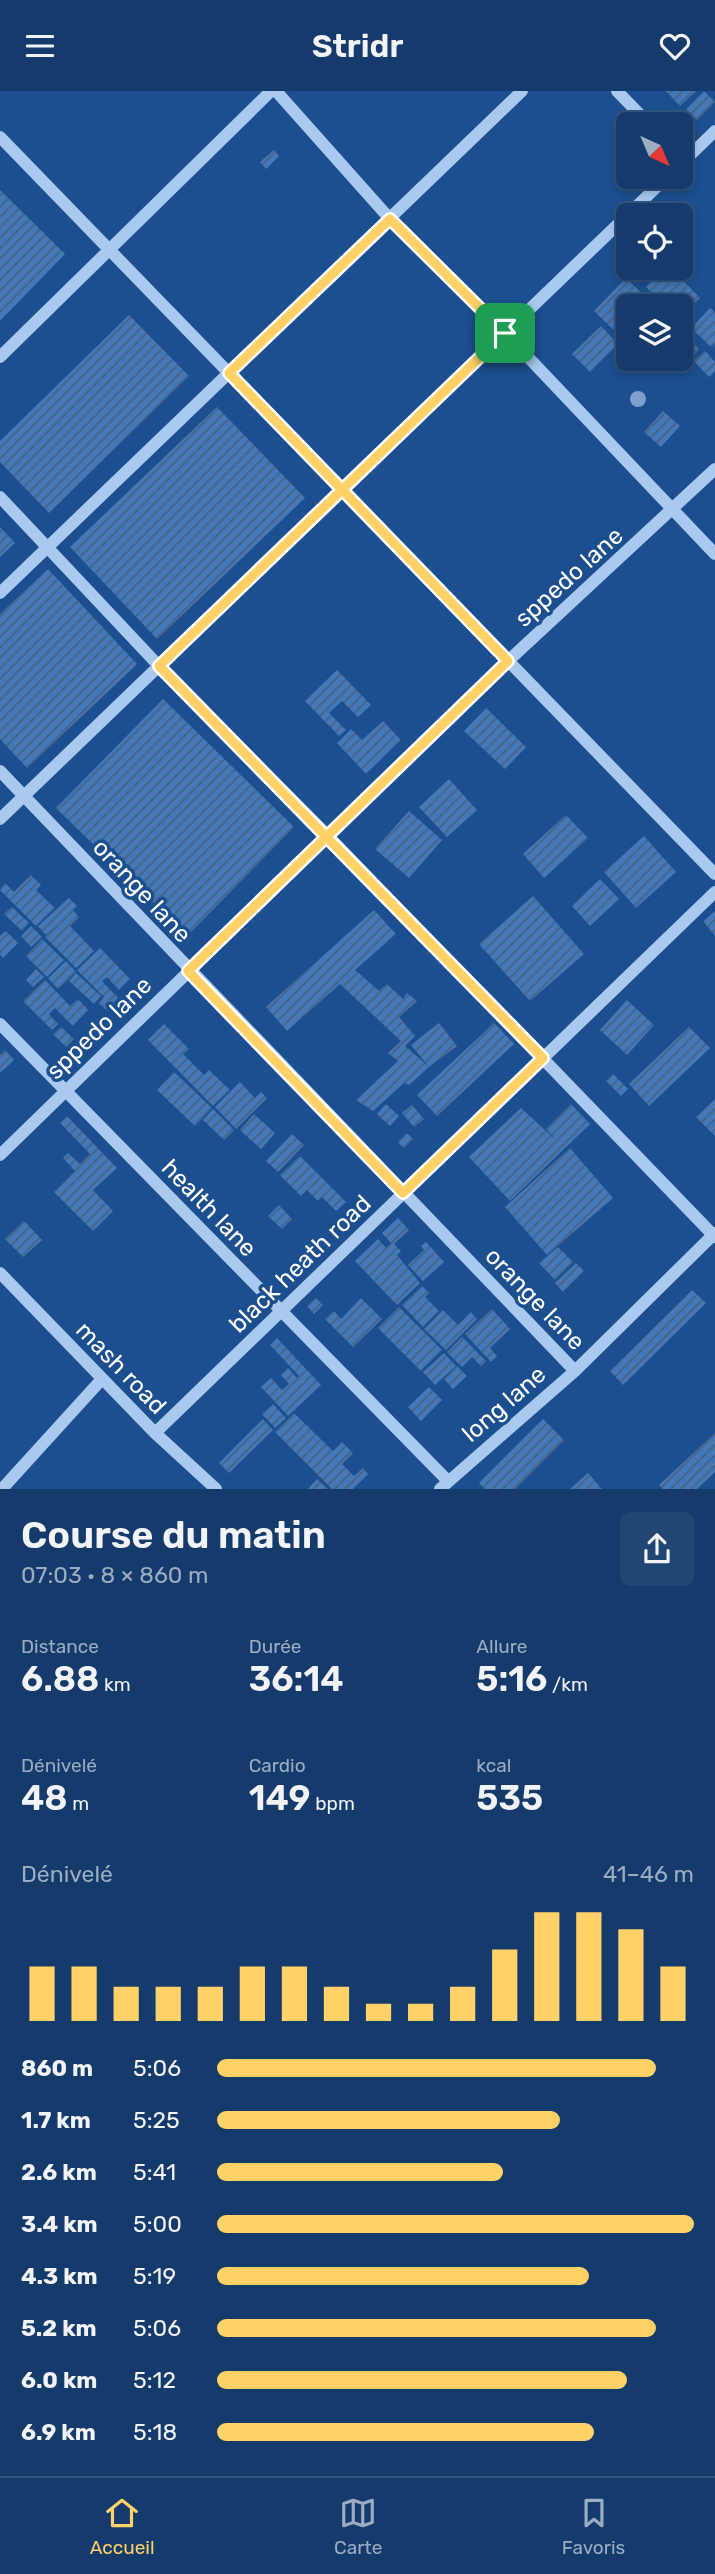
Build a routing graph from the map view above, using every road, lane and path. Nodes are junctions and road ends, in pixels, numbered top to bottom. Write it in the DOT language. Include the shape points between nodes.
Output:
graph roads {
  1 [pos="274,91"];
  2 [pos="522,91"];
  3 [pos="617,91"];
  4 [pos="637,112"];
  5 [pos="715,131"];
  6 [pos="0,137"];
  7 [pos="693,150"];
  8 [pos="655,189"];
  9 [pos="390,219"];
  10 [pos="109,250"];
  11 [pos="505,333"];
  12 [pos="0,357"];
  13 [pos="229,373"];
  14 [pos="715,469"];
  15 [pos="715,477"];
  16 [pos="701,483"];
  17 [pos="342,490"];
  18 [pos="0,497"];
  19 [pos="672,512"];
  20 [pos="49,547"];
  21 [pos="715,554"];
  22 [pos="0,593"];
  23 [pos="508,661"];
  24 [pos="159,666"];
  25 [pos="0,771"];
  26 [pos="24,796"];
  27 [pos="0,819"];
  28 [pos="328,836"];
  29 [pos="715,874"];
  30 [pos="715,892"];
  31 [pos="188,971"];
  32 [pos="0,1024"];
  33 [pos="543,1058"];
  34 [pos="66,1091"];
  35 [pos="0,1155"];
  36 [pos="403,1193"];
  37 [pos="714,1235"];
  38 [pos="1,1276"];
  39 [pos="281,1311"];
  40 [pos="575,1371"];
  41 [pos="102,1379"];
  42 [pos="155,1433"];
  43 [pos="444,1485"];
  44 [pos="2,1489"];
  45 [pos="216,1489"];
  1 -- 9 [label="street"];
  1 -- 10 [label="street"];
  2 -- 9 [label="street"];
  3 -- 4 [label="street"];
  5 -- 7 [label="street"];
  6 -- 10 [label="street"];
  8 -- 11 [label="street"];
  9 -- 11 [label="street"];
  9 -- 13 [label="street"];
  10 -- 12 [label="street"];
  10 -- 13 [label="street"];
  11 -- 17 [label="street"];
  11 -- 19 [label="street"];
  13 -- 17 [label="street"];
  13 -- 20 [label="street"];
  14 -- 16 [label="street, sppedo lane"];
  15 -- 16 [label="street"];
  16 -- 19 [label="street, sppedo lane"];
  17 -- 23 [label="street"];
  17 -- 24 [label="street"];
  18 -- 20 [label="street"];
  19 -- 21 [label="street"];
  19 -- 23 [label="street, sppedo lane"];
  20 -- 22 [label="street"];
  20 -- 24 [label="street"];
  23 -- 28 [label="street, sppedo lane"];
  23 -- 29 [label="street"];
  24 -- 26 [label="street"];
  24 -- 28 [label="street"];
  25 -- 26 [label="street, orange lane"];
  26 -- 27 [label="street"];
  26 -- 31 [label="street, orange lane"];
  28 -- 31 [label="street, sppedo lane"];
  28 -- 33 [label="street"];
  30 -- 33 [label="street, black heath road"];
  31 -- 34 [label="street, sppedo lane"];
  31 -- 36 [label="street, orange lane"];
  32 -- 34 [label="street, health lane"];
  33 -- 36 [label="street, black heath road"];
  33 -- 37 [label="street"];
  34 -- 35 [label="street, sppedo lane"];
  34 -- 39 [label="street, health lane"];
  36 -- 39 [label="street, black heath road"];
  36 -- 40 [label="street, orange lane"];
  37 -- 40 [label="street, long lane"];
  38 -- 41 [label="street, mash road"];
  39 -- 42 [label="street, black heath road"];
  39 -- 43 [label="street, health lane"];
  40 -- 43 [label="street, long lane"];
  41 -- 42 [label="street, mash road"];
  41 -- 44 [label="street"];
  42 -- 45 [label="street, mash road"];
}
